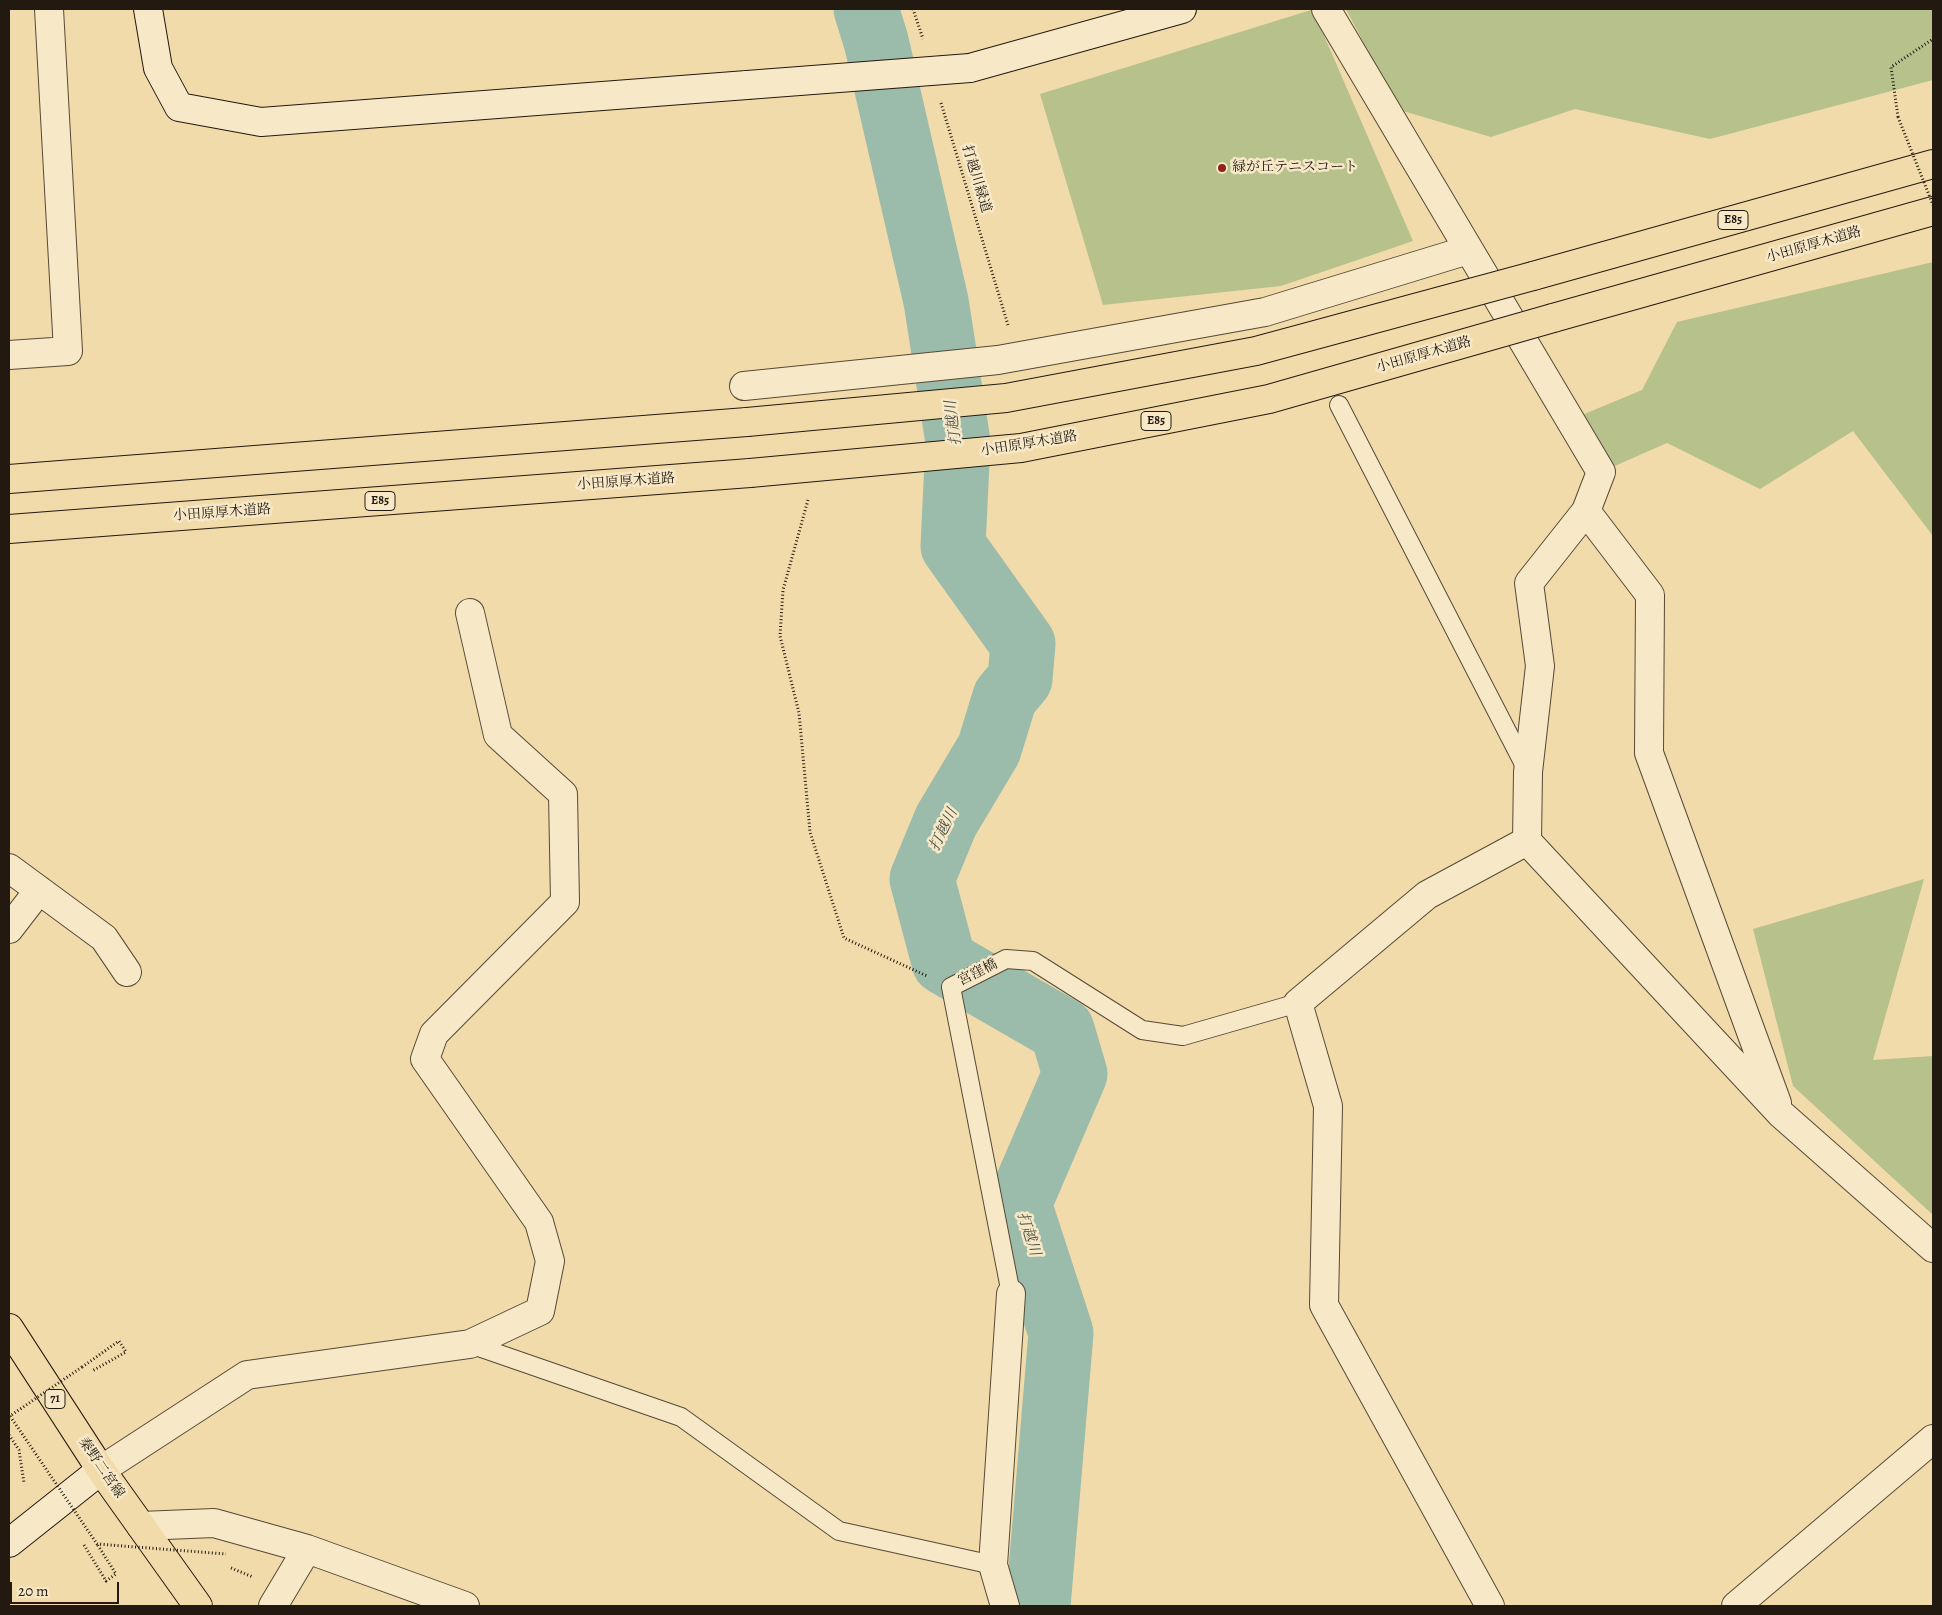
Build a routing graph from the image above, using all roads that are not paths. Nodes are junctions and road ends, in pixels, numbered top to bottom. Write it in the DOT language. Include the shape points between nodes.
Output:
graph roads {
  1 [pos="49,9"];
  2 [pos="148,9"];
  3 [pos="1182,9"];
  4 [pos="1326,9"];
  5 [pos="1933,164"];
  6 [pos="1933,211"];
  7 [pos="1468,250"];
  8 [pos="9,355"];
  9 [pos="744,386"];
  10 [pos="1339,405"];
  11 [pos="9,479"];
  12 [pos="1586,511"];
  13 [pos="9,529"];
  14 [pos="470,613"];
  15 [pos="1528,772"];
  16 [pos="1527,841"];
  17 [pos="9,868"];
  18 [pos="39,890"];
  19 [pos="9,929"];
  20 [pos="127,972"];
  21 [pos="1298,1003"];
  22 [pos="1781,1114"];
  23 [pos="1933,1248"];
  24 [pos="1011,1294"];
  25 [pos="9,1328"];
  26 [pos="470,1344"];
  27 [pos="1933,1439"];
  28 [pos="101,1470"];
  29 [pos="141,1526"];
  30 [pos="9,1543"];
  31 [pos="307,1549"];
  32 [pos="993,1565"];
  33 [pos="198,1606"];
  34 [pos="273,1606"];
  35 [pos="465,1606"];
  36 [pos="1004,1606"];
  37 [pos="1490,1606"];
  38 [pos="1736,1606"];
  1 -- 8 [label="street" via="68,352"];
  2 -- 3 [label="street, bridge" via="158,68 179,107 261,122 970,68"];
  4 -- 7 [label="street"];
  5 -- 11 [label="main road, E85, bridge" via="1256,352 1015,396 747,422"];
  6 -- 13 [label="main road, 小田原厚木道路 / E85, bridge" via="1269,399 1021,448 750,473"];
  7 -- 9 [label="street" via="1265,312 1008,358"];
  7 -- 12 [label="street" via="1601,472"];
  10 -- 15 [label="lane"];
  12 -- 15 [label="street" via="1529,583 1540,666"];
  12 -- 22 [label="street" via="1650,595 1649,753"];
  14 -- 26 [label="street" via="498,735 564,794 565,902 434,1034 425,1059 539,1222 550,1261 540,1311"];
  15 -- 16 [label="street"];
  16 -- 21 [label="street" via="1427,895"];
  16 -- 22 [label="street"];
  17 -- 18 [label="street"];
  18 -- 19 [label="street"];
  18 -- 20 [label="street" via="104,938"];
  21 -- 24 [label="lane, 宮窪橋" via="1183,1036 1142,1030 1033,961 1006,959 951,986"];
  21 -- 37 [label="street" via="1328,1106 1324,1305"];
  22 -- 23 [label="street"];
  24 -- 32 [label="street"];
  25 -- 28 [label="main road, 秦野二宮線 / 71"];
  26 -- 28 [label="street" via="247,1375"];
  26 -- 32 [label="lane" via="682,1417 839,1531"];
  27 -- 38 [label="street"];
  28 -- 29 [label="main road, 秦野二宮線 / 71"];
  28 -- 30 [label="street"];
  29 -- 31 [label="street" via="214,1523"];
  29 -- 33 [label="main road, 秦野二宮線 / 71"];
  31 -- 34 [label="street"];
  31 -- 35 [label="street"];
  32 -- 36 [label="street"];
}
